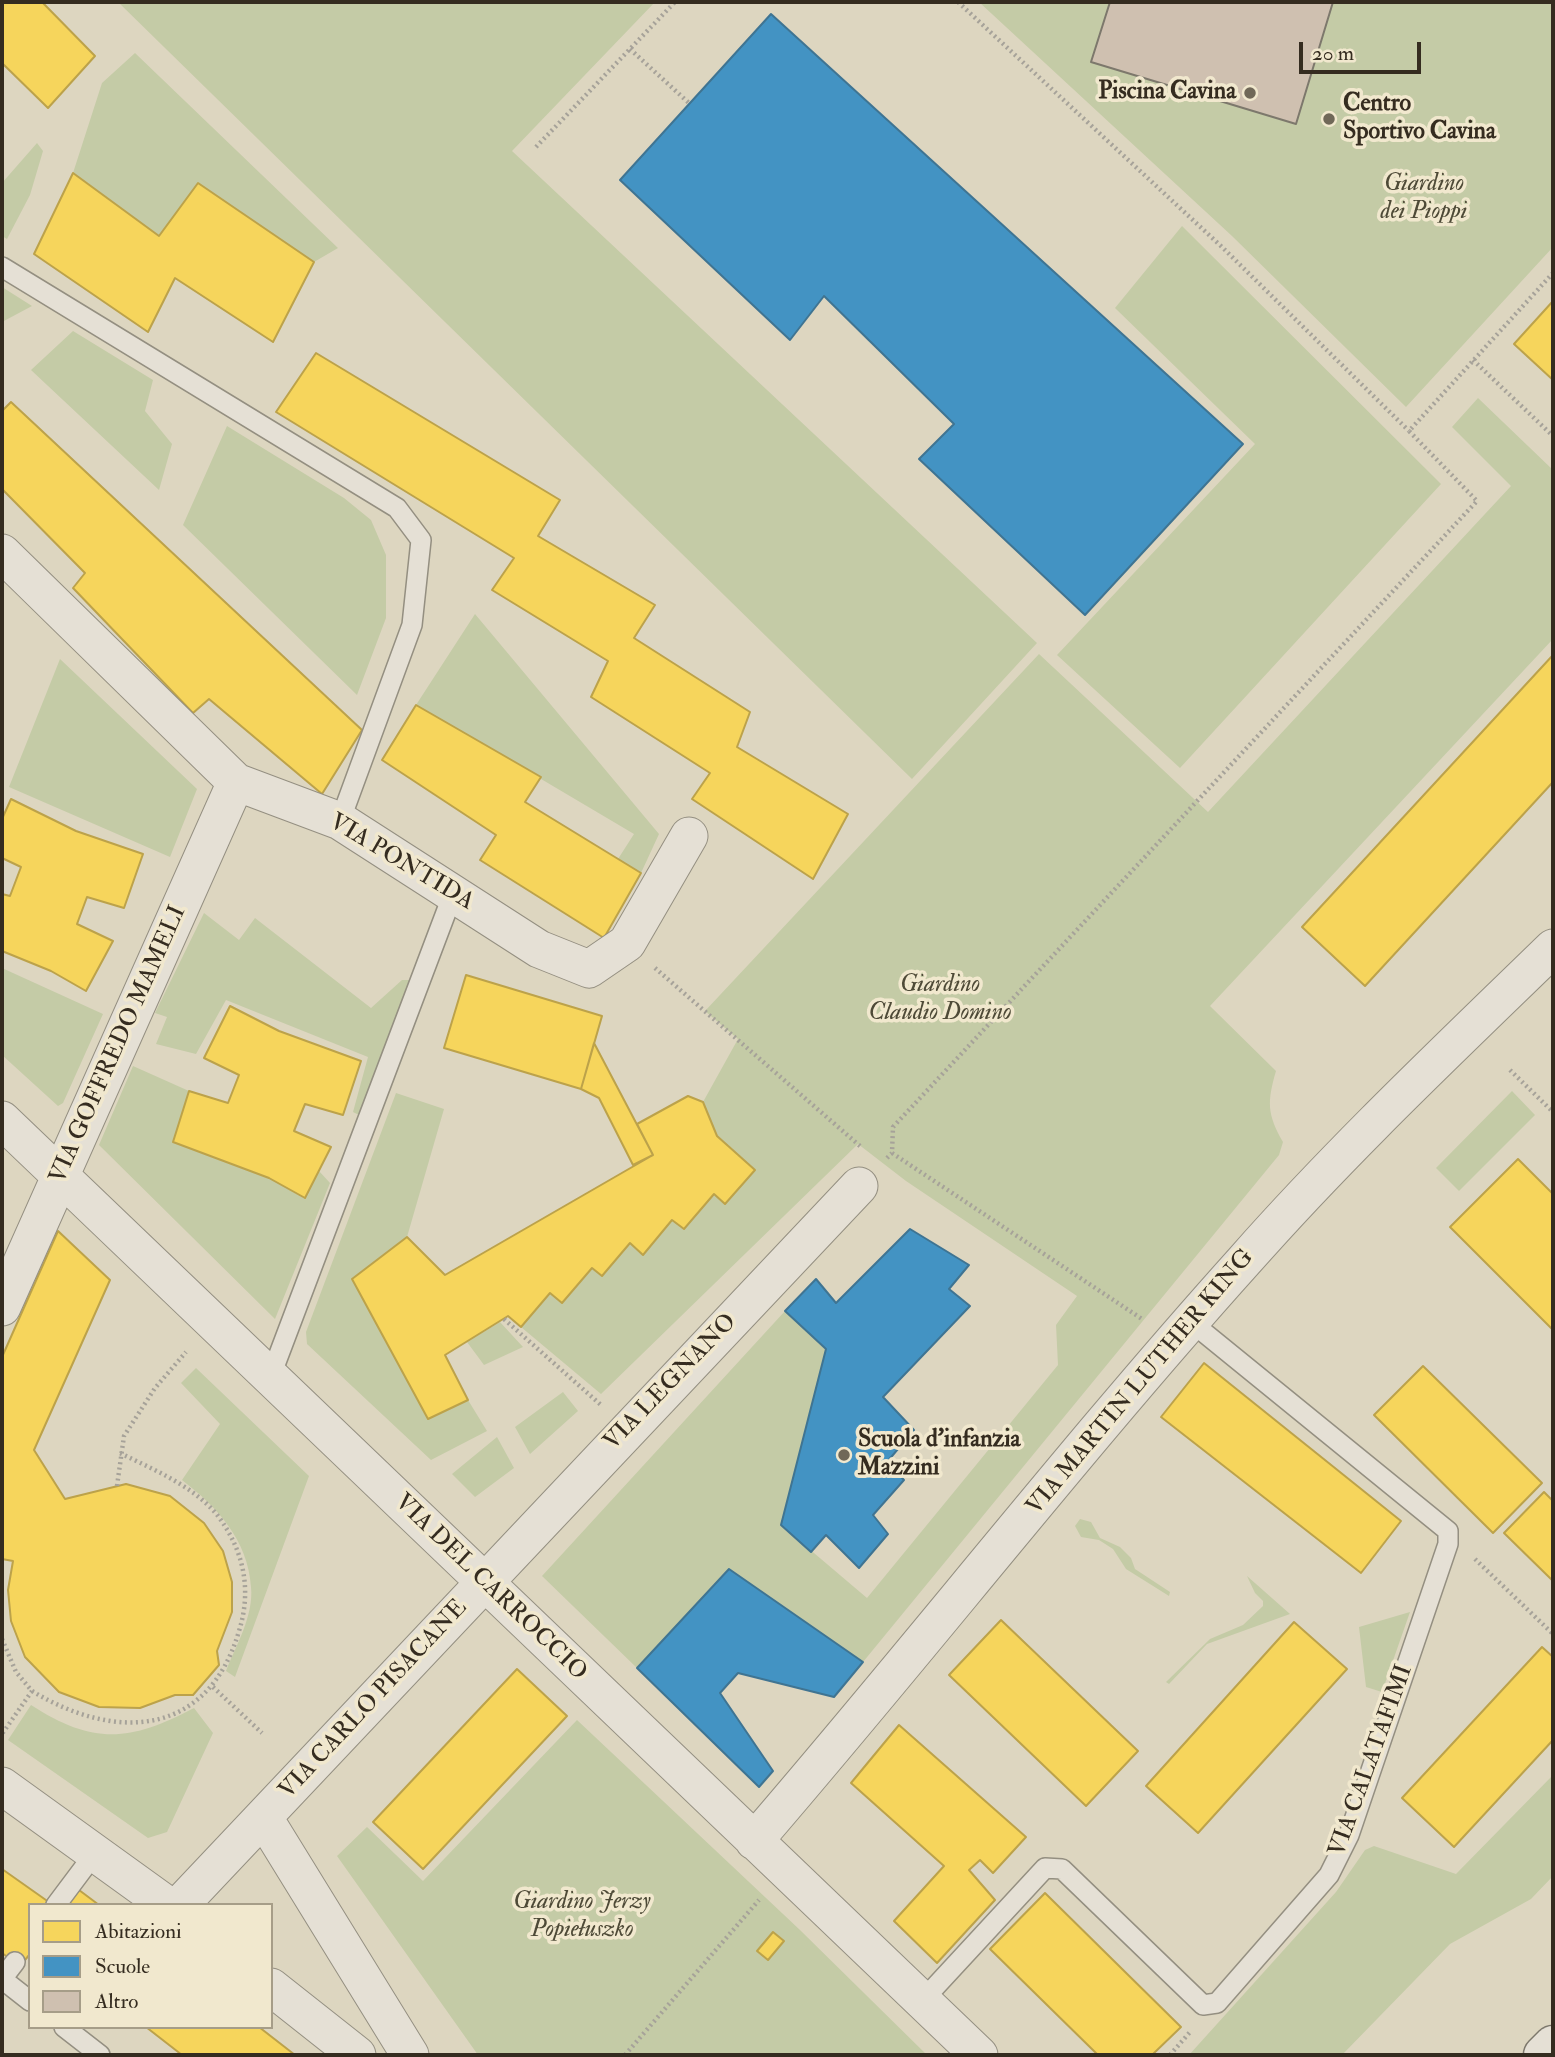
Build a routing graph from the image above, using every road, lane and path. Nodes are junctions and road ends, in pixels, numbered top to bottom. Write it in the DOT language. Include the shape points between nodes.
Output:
graph roads {
  1 [pos="675,2"];
  2 [pos="958,2"];
  3 [pos="630,49"];
  4 [pos="690,104"];
  5 [pos="536,147"];
  6 [pos="2,267"];
  7 [pos="1553,273"];
  8 [pos="1473,360"];
  9 [pos="1409,431"];
  10 [pos="1553,436"];
  11 [pos="3,558"];
  12 [pos="236,782"];
  13 [pos="340,821"];
  14 [pos="689,836"];
  15 [pos="453,894"];
  16 [pos="627,943"];
  17 [pos="1553,948"];
  18 [pos="1510,1070"];
  19 [pos="1553,1112"];
  20 [pos="2,1120"];
  21 [pos="892,1153"];
  22 [pos="871,1175"];
  23 [pos="61,1177"];
  24 [pos="2,1307"];
  25 [pos="504,1319"];
  26 [pos="1191,1322"];
  27 [pos="1152,1325"];
  28 [pos="189,1348"];
  29 [pos="270,1378"];
  30 [pos="607,1410"];
  31 [pos="120,1453"];
  32 [pos="117,1486"];
  33 [pos="1448,1544"];
  34 [pos="484,1581"];
  35 [pos="1553,1634"];
  36 [pos="2,1639"];
  37 [pos="213,1687"];
  38 [pos="32,1691"];
  39 [pos="262,1733"];
  40 [pos="2,1734"];
  41 [pos="2,1786"];
  42 [pos="264,1818"];
  43 [pos="754,1841"];
  44 [pos="95,1853"];
  45 [pos="762,1896"];
  46 [pos="58,1903"];
  47 [pos="164,1903"];
  48 [pos="182,1903"];
  49 [pos="15,1962"];
  50 [pos="2,1979"];
  51 [pos="273,1989"];
  52 [pos="28,1999"];
  53 [pos="922,2001"];
  54 [pos="67,2029"];
  55 [pos="1553,2045"];
  56 [pos="100,2055"];
  57 [pos="356,2055"];
  58 [pos="410,2055"];
  59 [pos="625,2055"];
  60 [pos="979,2055"];
  61 [pos="1543,2055"];
  1 -- 3 [label="path"];
  2 -- 9 [label="path" via="1222,247"];
  3 -- 4 [label="path"];
  3 -- 5 [label="path"];
  6 -- 13 [label="lane" via="397,508 421,540 412,625"];
  7 -- 8 [label="path"];
  8 -- 9 [label="path"];
  8 -- 10 [label="path"];
  9 -- 21 [label="path" via="1477,501 893,1127"];
  11 -- 12 [label="street, VIA PONTIDA"];
  12 -- 13 [label="street, VIA PONTIDA"];
  12 -- 23 [label="street, VIA GOFFREDO MAMELI"];
  13 -- 15 [label="street, VIA PONTIDA"];
  14 -- 16 [label="street, VIA PONTIDA"];
  15 -- 16 [label="street, VIA PONTIDA" via="540,949 589,969"];
  15 -- 29 [label="lane"];
  16 -- 22 [label="path"];
  17 -- 26 [label="street, VIA MARTIN LUTHER KING" via="1288,1212"];
  18 -- 19 [label="path"];
  20 -- 23 [label="street, VIA DEL CARROCCIO"];
  21 -- 22 [label="path"];
  21 -- 27 [label="path"];
  22 -- 34 [label="street, VIA LEGNANO"];
  23 -- 24 [label="street, VIA GOFFREDO MAMELI"];
  23 -- 29 [label="street, VIA DEL CARROCCIO"];
  25 -- 30 [label="path"];
  26 -- 33 [label="lane" via="1434,1518 1448,1531"];
  26 -- 43 [label="street, VIA MARTIN LUTHER KING"];
  28 -- 31 [label="path" via="155,1388 124,1436"];
  29 -- 34 [label="street, VIA DEL CARROCCIO"];
  31 -- 32 [label="path"];
  31 -- 37 [label="path" via="203,1501 232,1539 242,1562 247,1590 243,1618 226,1667"];
  33 -- 35 [label="path" via="1474,1558"];
  33 -- 53 [label="lane, VIA CALATAFIMI" via="1340,1857 1217,2003 1203,2005 1062,1869 1045,1868"];
  34 -- 42 [label="street, VIA CARLO PISACANE"];
  34 -- 43 [label="street, VIA DEL CARROCCIO"];
  36 -- 38 [label="path" via="16,1672"];
  37 -- 38 [label="path" via="172,1714 125,1724 86,1718"];
  37 -- 39 [label="path"];
  38 -- 40 [label="path"];
  41 -- 44 [label="street"];
  42 -- 48 [label="street, VIA CARLO PISACANE"];
  42 -- 58 [label="street, VIA CARLO PISACANE"];
  43 -- 53 [label="street, VIA DEL CARROCCIO"];
  44 -- 46 [label="lane"];
  44 -- 47 [label="street"];
  45 -- 59 [label="path"];
  49 -- 50 [label="lane"];
  50 -- 52 [label="lane"];
  51 -- 57 [label="street"];
  53 -- 60 [label="street, VIA DEL CARROCCIO"];
  54 -- 56 [label="lane"];
  55 -- 61 [label="main road"];
}
